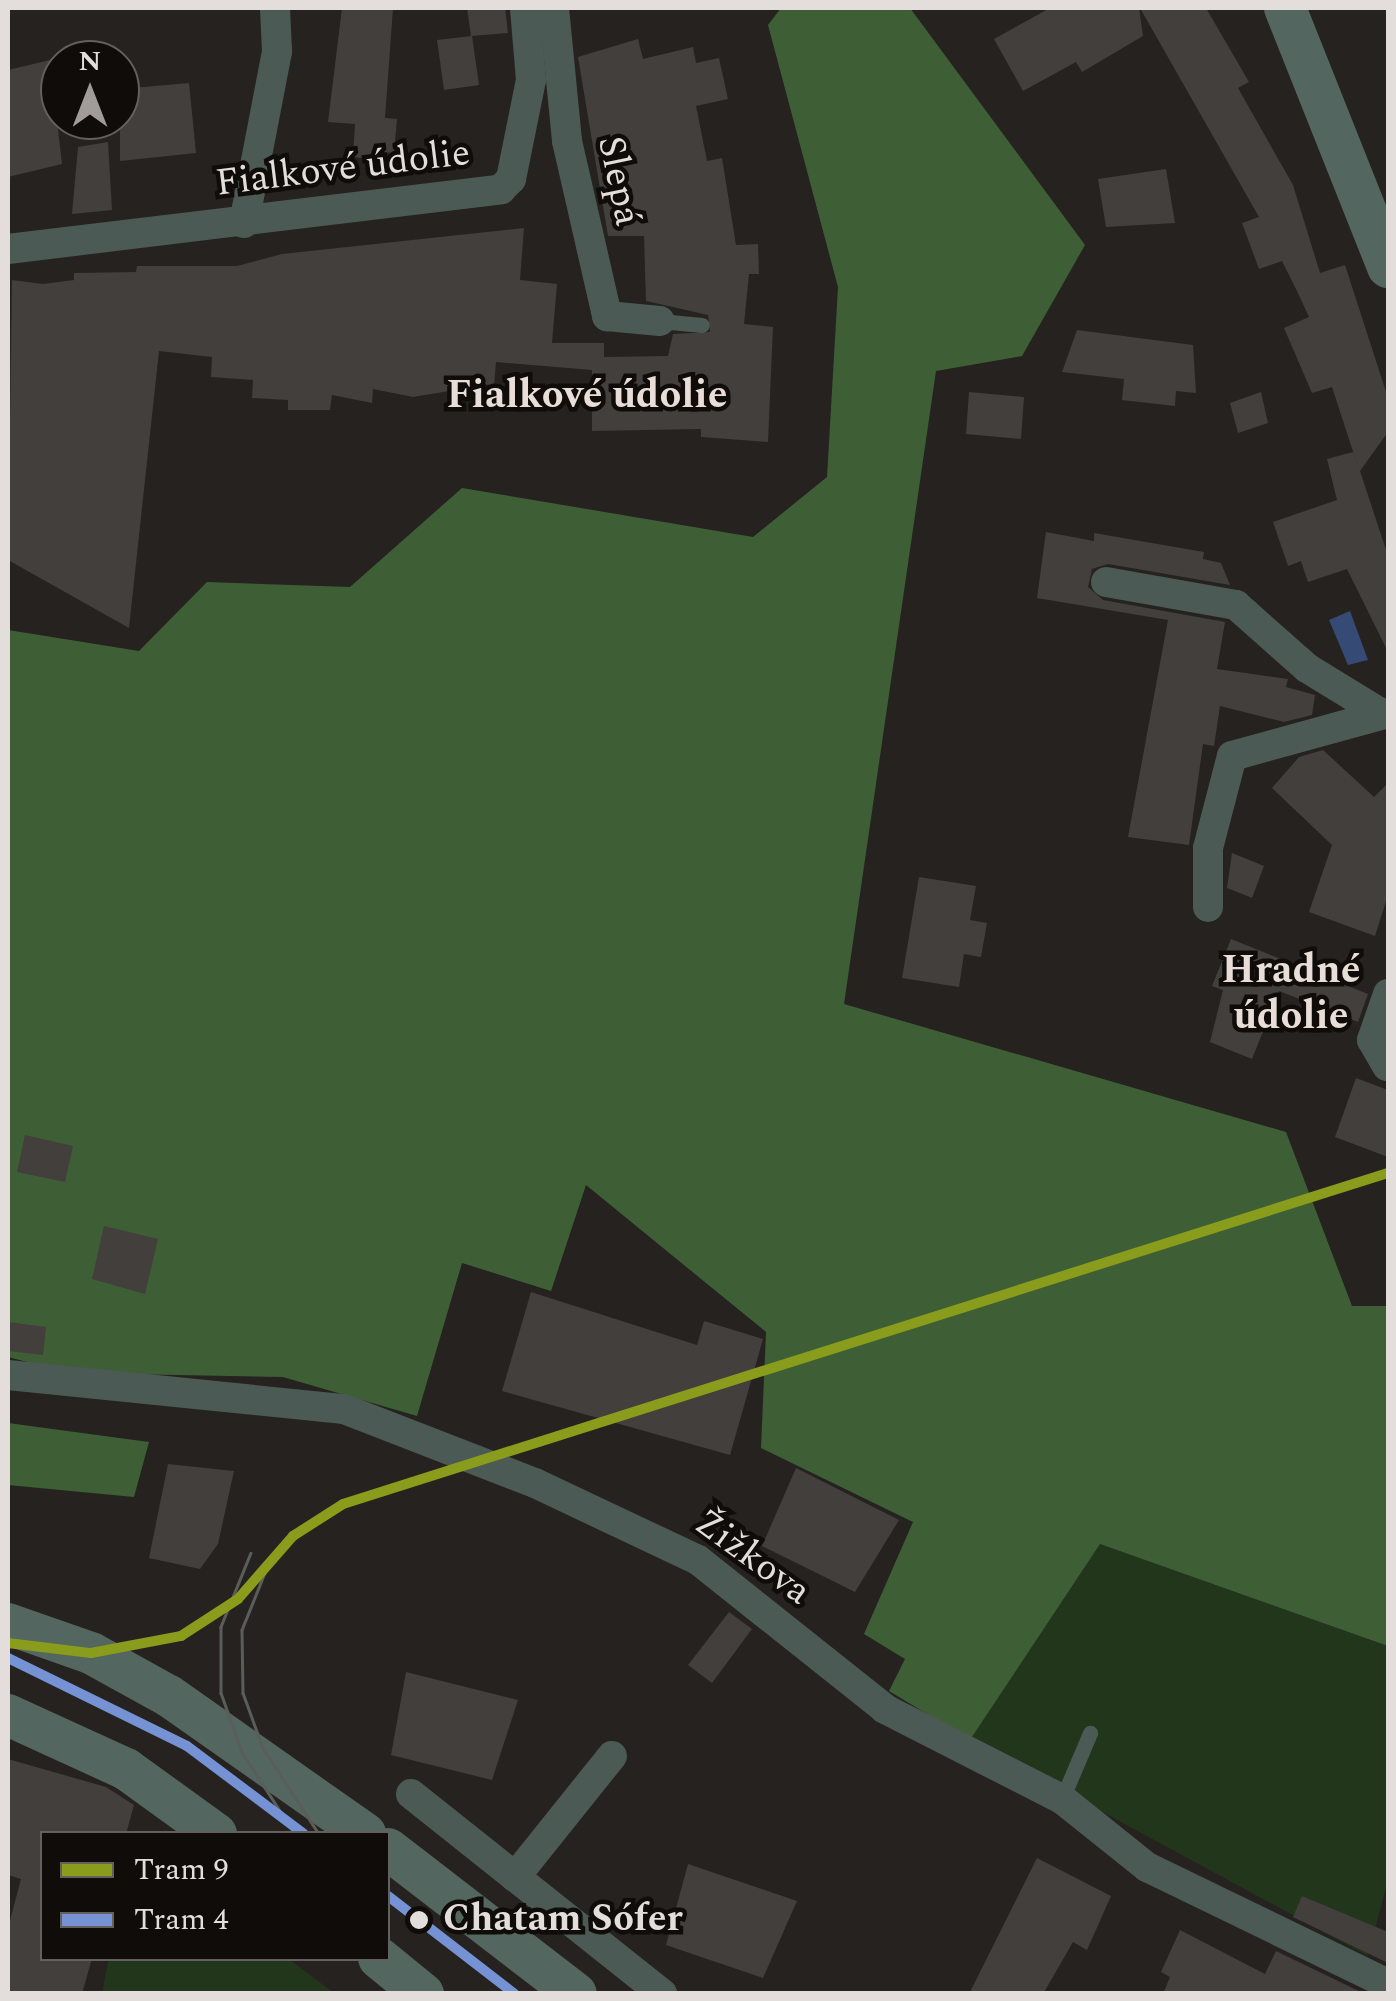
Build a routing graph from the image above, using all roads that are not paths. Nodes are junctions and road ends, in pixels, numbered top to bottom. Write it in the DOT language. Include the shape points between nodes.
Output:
graph roads {
  1 [pos="275,8"];
  2 [pos="526,8"];
  3 [pos="554,8"];
  4 [pos="1285,8"];
  5 [pos="244,223"];
  6 [pos="8,249"];
  7 [pos="1388,267"];
  8 [pos="660,321"];
  9 [pos="702,325"];
  10 [pos="1106,582"];
  11 [pos="1385,714"];
  12 [pos="1208,907"];
  13 [pos="1388,994"];
  14 [pos="1387,1066"];
  15 [pos="8,1375"];
  16 [pos="8,1624"];
  17 [pos="8,1715"];
  18 [pos="1090,1733"];
  19 [pos="612,1756"];
  20 [pos="411,1794"];
  21 [pos="1062,1798"];
  22 [pos="212,1831"];
  23 [pos="362,1831"];
  24 [pos="390,1852"];
  25 [pos="516,1877"];
  26 [pos="383,1961"];
  27 [pos="1382,1981"];
  28 [pos="423,1994"];
  29 [pos="576,1994"];
  30 [pos="662,1994"];
  1 -- 5 [label="street" via="277,51"];
  2 -- 5 [label="street, Fialkové údolie" via="531,80 511,180 501,189"];
  3 -- 8 [label="street, Slepá" via="567,142 607,316"];
  4 -- 7 [label="main road"];
  5 -- 6 [label="street, Fialkové údolie"];
  8 -- 9 [label="lane"];
  10 -- 11 [label="street" via="1236,605 1307,668"];
  11 -- 12 [label="street" via="1232,756 1208,848"];
  13 -- 14 [label="street" via="1372,1040"];
  15 -- 21 [label="street, Žižkova" via="294,1400 429,1440 698,1560 885,1709"];
  16 -- 23 [label="main road" via="91,1653 169,1696"];
  17 -- 22 [label="main road" via="126,1769"];
  18 -- 21 [label="lane"];
  19 -- 25 [label="street"];
  20 -- 25 [label="street"];
  21 -- 27 [label="street, Žižkova" via="1147,1868"];
  24 -- 29 [label="main road"];
  25 -- 30 [label="street"];
  26 -- 28 [label="main road"];
}
